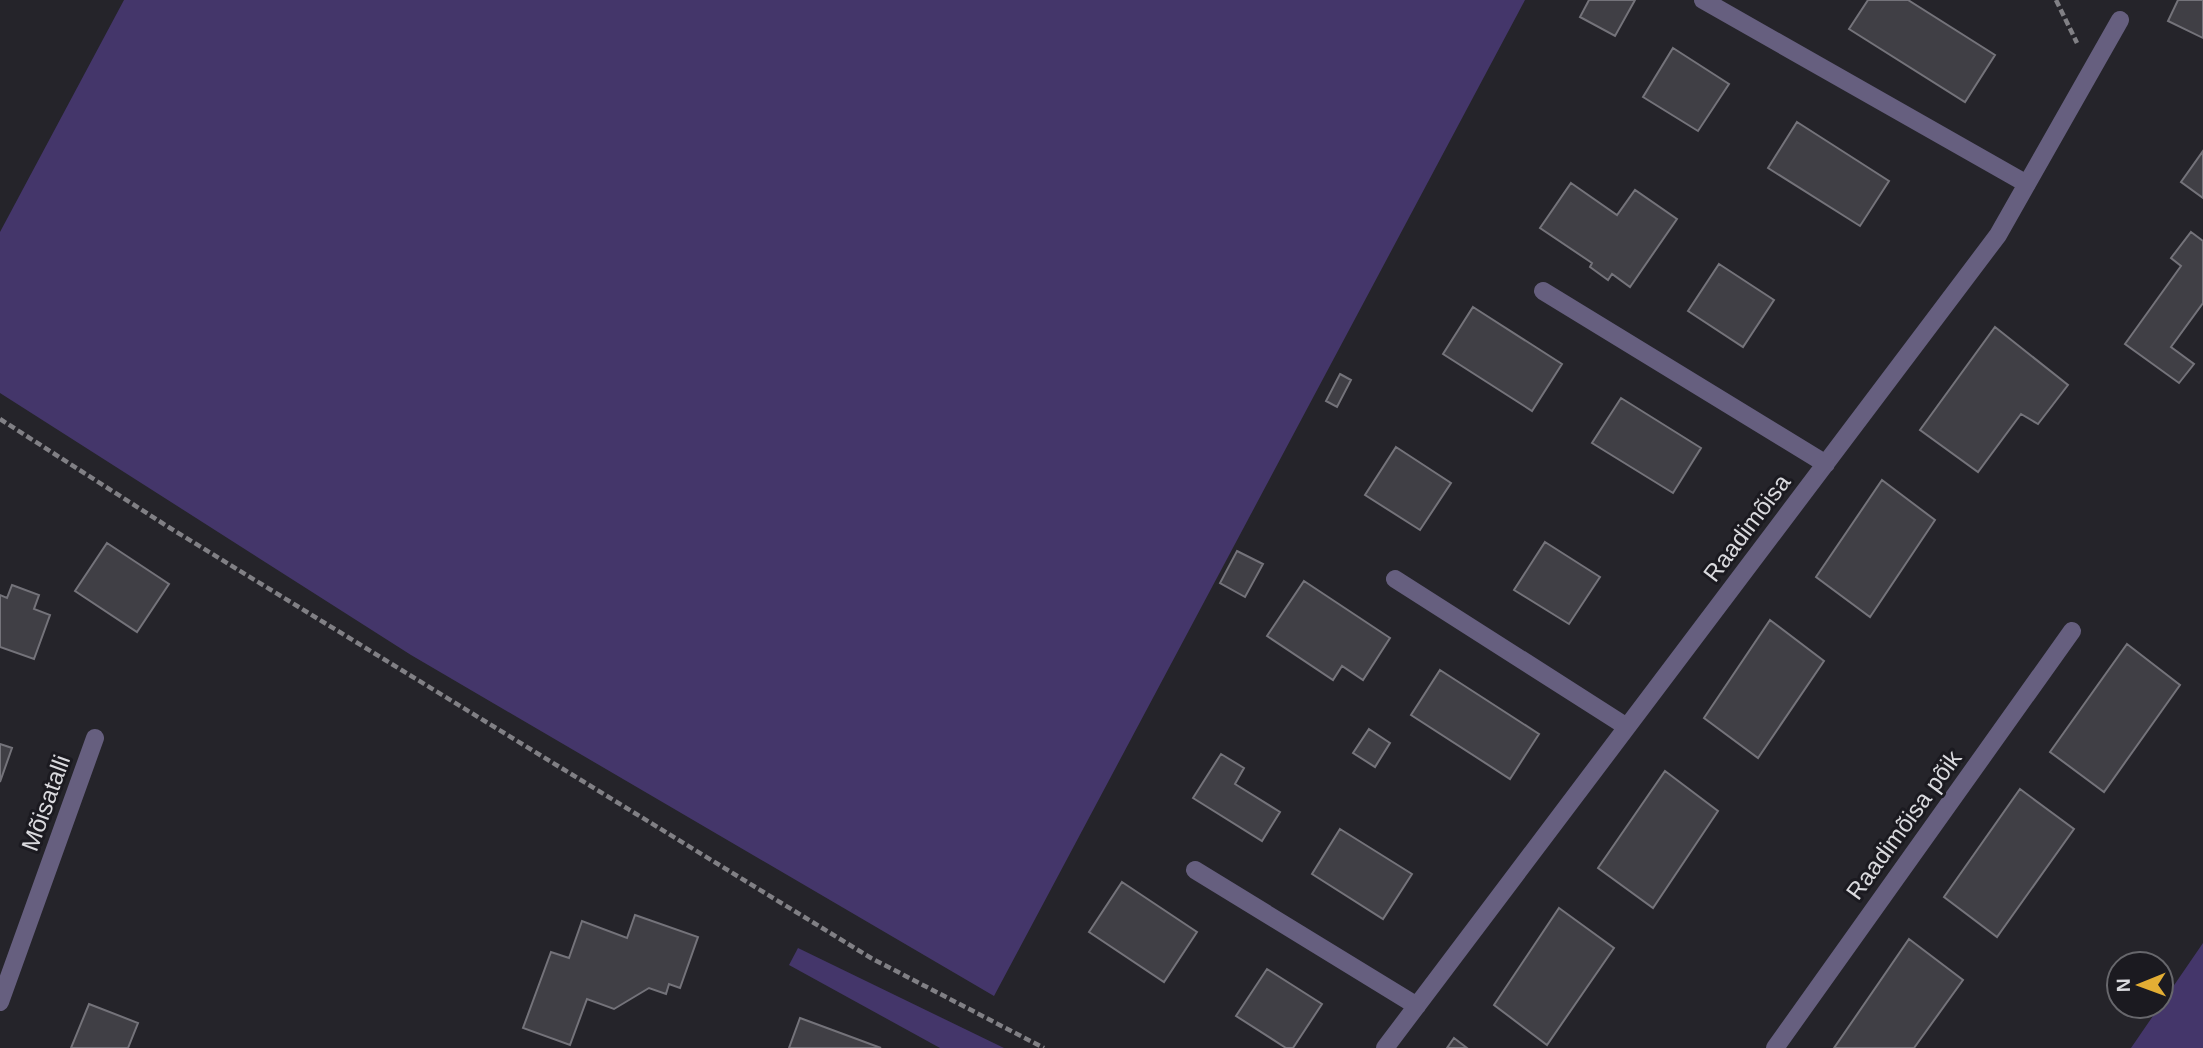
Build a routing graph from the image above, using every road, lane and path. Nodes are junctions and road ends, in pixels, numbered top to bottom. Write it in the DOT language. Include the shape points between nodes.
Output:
graph roads {
  1 [pos="1703,0"];
  2 [pos="2056,0"];
  3 [pos="2120,20"];
  4 [pos="2091,72"];
  5 [pos="2027,184"];
  6 [pos="1543,291"];
  7 [pos="0,419"];
  8 [pos="1826,464"];
  9 [pos="1395,579"];
  10 [pos="2072,631"];
  11 [pos="1627,727"];
  12 [pos="95,738"];
  13 [pos="1195,870"];
  14 [pos="0,1002"];
  15 [pos="1417,1006"];
  16 [pos="1044,1048"];
  17 [pos="1385,1048"];
  18 [pos="1774,1048"];
  1 -- 5 [label="street"];
  2 -- 4 [label="path"];
  3 -- 4 [label="street, Raadimõisa"];
  4 -- 5 [label="street, Raadimõisa"];
  5 -- 8 [label="street, Raadimõisa" via="1998,235"];
  6 -- 8 [label="street"];
  7 -- 16 [label="path" via="871,958"];
  8 -- 11 [label="street, Raadimõisa"];
  9 -- 11 [label="street"];
  10 -- 18 [label="street, Raadimõisa põik"];
  11 -- 15 [label="street, Raadimõisa"];
  12 -- 14 [label="street, Mõisatalli"];
  13 -- 15 [label="street"];
  15 -- 17 [label="street, Raadimõisa"];
}
